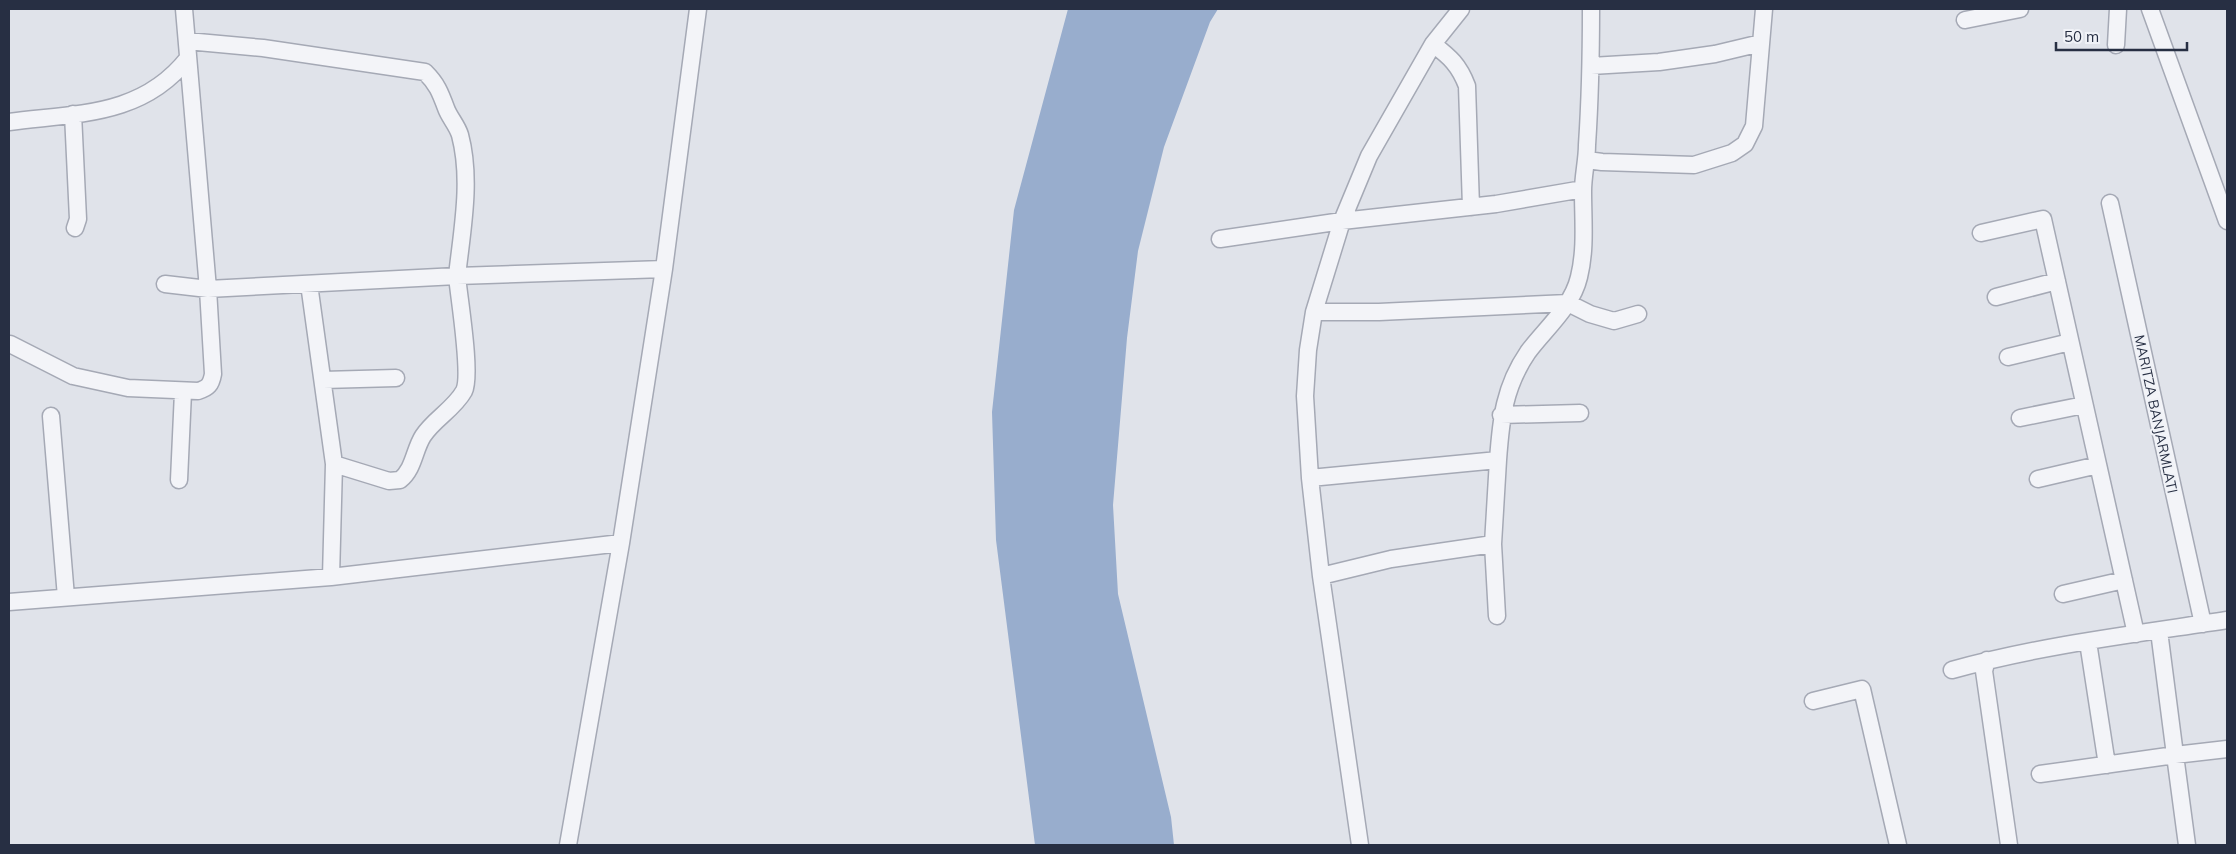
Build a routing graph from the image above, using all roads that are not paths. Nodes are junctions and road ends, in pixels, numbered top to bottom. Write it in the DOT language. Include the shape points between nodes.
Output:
graph roads {
  1 [pos="184,9"];
  2 [pos="698,9"];
  3 [pos="1461,9"];
  4 [pos="1591,9"];
  5 [pos="1764,9"];
  6 [pos="2020,9"];
  7 [pos="2118,9"];
  8 [pos="2150,9"];
  9 [pos="1965,20"];
  10 [pos="187,41"];
  11 [pos="1761,43"];
  12 [pos="1433,44"];
  13 [pos="2116,45"];
  14 [pos="188,58"];
  15 [pos="1591,66"];
  16 [pos="73,114"];
  17 [pos="9,122"];
  18 [pos="1587,160"];
  19 [pos="2221,183"];
  20 [pos="1583,189"];
  21 [pos="2110,203"];
  22 [pos="1471,207"];
  23 [pos="1342,220"];
  24 [pos="2227,221"];
  25 [pos="75,228"];
  26 [pos="1982,233"];
  27 [pos="1220,239"];
  28 [pos="664,269"];
  29 [pos="457,276"];
  30 [pos="2057,281"];
  31 [pos="165,284"];
  32 [pos="309,284"];
  33 [pos="208,289"];
  34 [pos="1996,296"];
  35 [pos="1568,303"];
  36 [pos="1314,312"];
  37 [pos="1638,314"];
  38 [pos="2070,342"];
  39 [pos="10,344"];
  40 [pos="2008,357"];
  41 [pos="396,378"];
  42 [pos="323,380"];
  43 [pos="183,392"];
  44 [pos="2084,405"];
  45 [pos="1580,413"];
  46 [pos="1502,415"];
  47 [pos="51,416"];
  48 [pos="2020,418"];
  49 [pos="1498,460"];
  50 [pos="334,464"];
  51 [pos="2098,465"];
  52 [pos="1310,478"];
  53 [pos="2038,478"];
  54 [pos="179,480"];
  55 [pos="620,543"];
  56 [pos="1493,544"];
  57 [pos="1321,576"];
  58 [pos="331,577"];
  59 [pos="2124,580"];
  60 [pos="2063,594"];
  61 [pos="66,597"];
  62 [pos="9,602"];
  63 [pos="1496,616"];
  64 [pos="2227,620"];
  65 [pos="2203,624"];
  66 [pos="2159,631"];
  67 [pos="2136,634"];
  68 [pos="2088,642"];
  69 [pos="1987,660"];
  70 [pos="1952,670"];
  71 [pos="1813,701"];
  72 [pos="2227,749"];
  73 [pos="2175,755"];
  74 [pos="2107,765"];
  75 [pos="2040,774"];
  76 [pos="568,845"];
  77 [pos="1360,845"];
  78 [pos="1898,845"];
  79 [pos="2009,845"];
  80 [pos="2187,845"];
  1 -- 10 [label="street"];
  2 -- 28 [label="street"];
  3 -- 12 [label="street"];
  4 -- 15 [label="street"];
  5 -- 11 [label="street"];
  6 -- 9 [label="street"];
  7 -- 13 [label="street"];
  8 -- 19 [label="street"];
  10 -- 14 [label="street"];
  10 -- 29 [label="street" via="263,48 425,72 443,96 459,132 466,163"];
  11 -- 15 [label="street" via="1659,62"];
  11 -- 18 [label="street" via="1754,126 1744,144 1732,153 1694,164"];
  12 -- 22 [label="street" via="1461,70 1467,86"];
  12 -- 23 [label="street" via="1369,156"];
  14 -- 16 [label="street" via="176,74 137,101"];
  14 -- 33 [label="street"];
  15 -- 18 [label="street"];
  16 -- 17 [label="street"];
  16 -- 25 [label="street" via="78,218"];
  18 -- 20 [label="street"];
  19 -- 24 [label="street"];
  20 -- 22 [label="street"];
  20 -- 35 [label="street" via="1585,231 1579,278"];
  21 -- 65 [label="street, MARITZA BANJARMLATI"];
  22 -- 23 [label="street"];
  23 -- 27 [label="street"];
  23 -- 36 [label="street"];
  26 -- 30 [label="street" via="2043,219"];
  28 -- 29 [label="street"];
  28 -- 55 [label="street"];
  29 -- 32 [label="street"];
  29 -- 50 [label="street" via="466,370 464,390 452,406 430,425 418,443 410,468 400,480 390,481"];
  30 -- 34 [label="street"];
  30 -- 38 [label="street"];
  31 -- 33 [label="street"];
  32 -- 33 [label="street"];
  32 -- 42 [label="street"];
  33 -- 43 [label="street" via="211,384 206,389"];
  35 -- 36 [label="street"];
  35 -- 37 [label="street" via="1614,321"];
  35 -- 46 [label="street" via="1528,353 1509,387"];
  36 -- 52 [label="street" via="1306,396"];
  38 -- 40 [label="street"];
  38 -- 44 [label="street"];
  39 -- 43 [label="street" via="73,376 128,388"];
  41 -- 42 [label="street"];
  42 -- 50 [label="street"];
  43 -- 54 [label="street"];
  44 -- 48 [label="street"];
  44 -- 51 [label="street"];
  45 -- 46 [label="street"];
  46 -- 49 [label="street"];
  47 -- 61 [label="street"];
  49 -- 52 [label="street"];
  49 -- 56 [label="street"];
  50 -- 58 [label="street"];
  51 -- 53 [label="street"];
  51 -- 59 [label="street"];
  52 -- 57 [label="street"];
  55 -- 58 [label="street"];
  55 -- 76 [label="street"];
  56 -- 57 [label="street" via="1391,558"];
  56 -- 63 [label="street"];
  57 -- 77 [label="street"];
  58 -- 61 [label="street"];
  59 -- 60 [label="street"];
  59 -- 67 [label="street"];
  61 -- 62 [label="street"];
  64 -- 65 [label="street"];
  65 -- 66 [label="street"];
  66 -- 67 [label="street"];
  66 -- 73 [label="street"];
  67 -- 68 [label="street"];
  68 -- 69 [label="street"];
  68 -- 74 [label="street"];
  69 -- 70 [label="street"];
  69 -- 79 [label="street" via="1984,671"];
  71 -- 78 [label="street" via="1862,689"];
  72 -- 73 [label="street"];
  73 -- 74 [label="street"];
  73 -- 80 [label="street"];
  74 -- 75 [label="street"];
}
